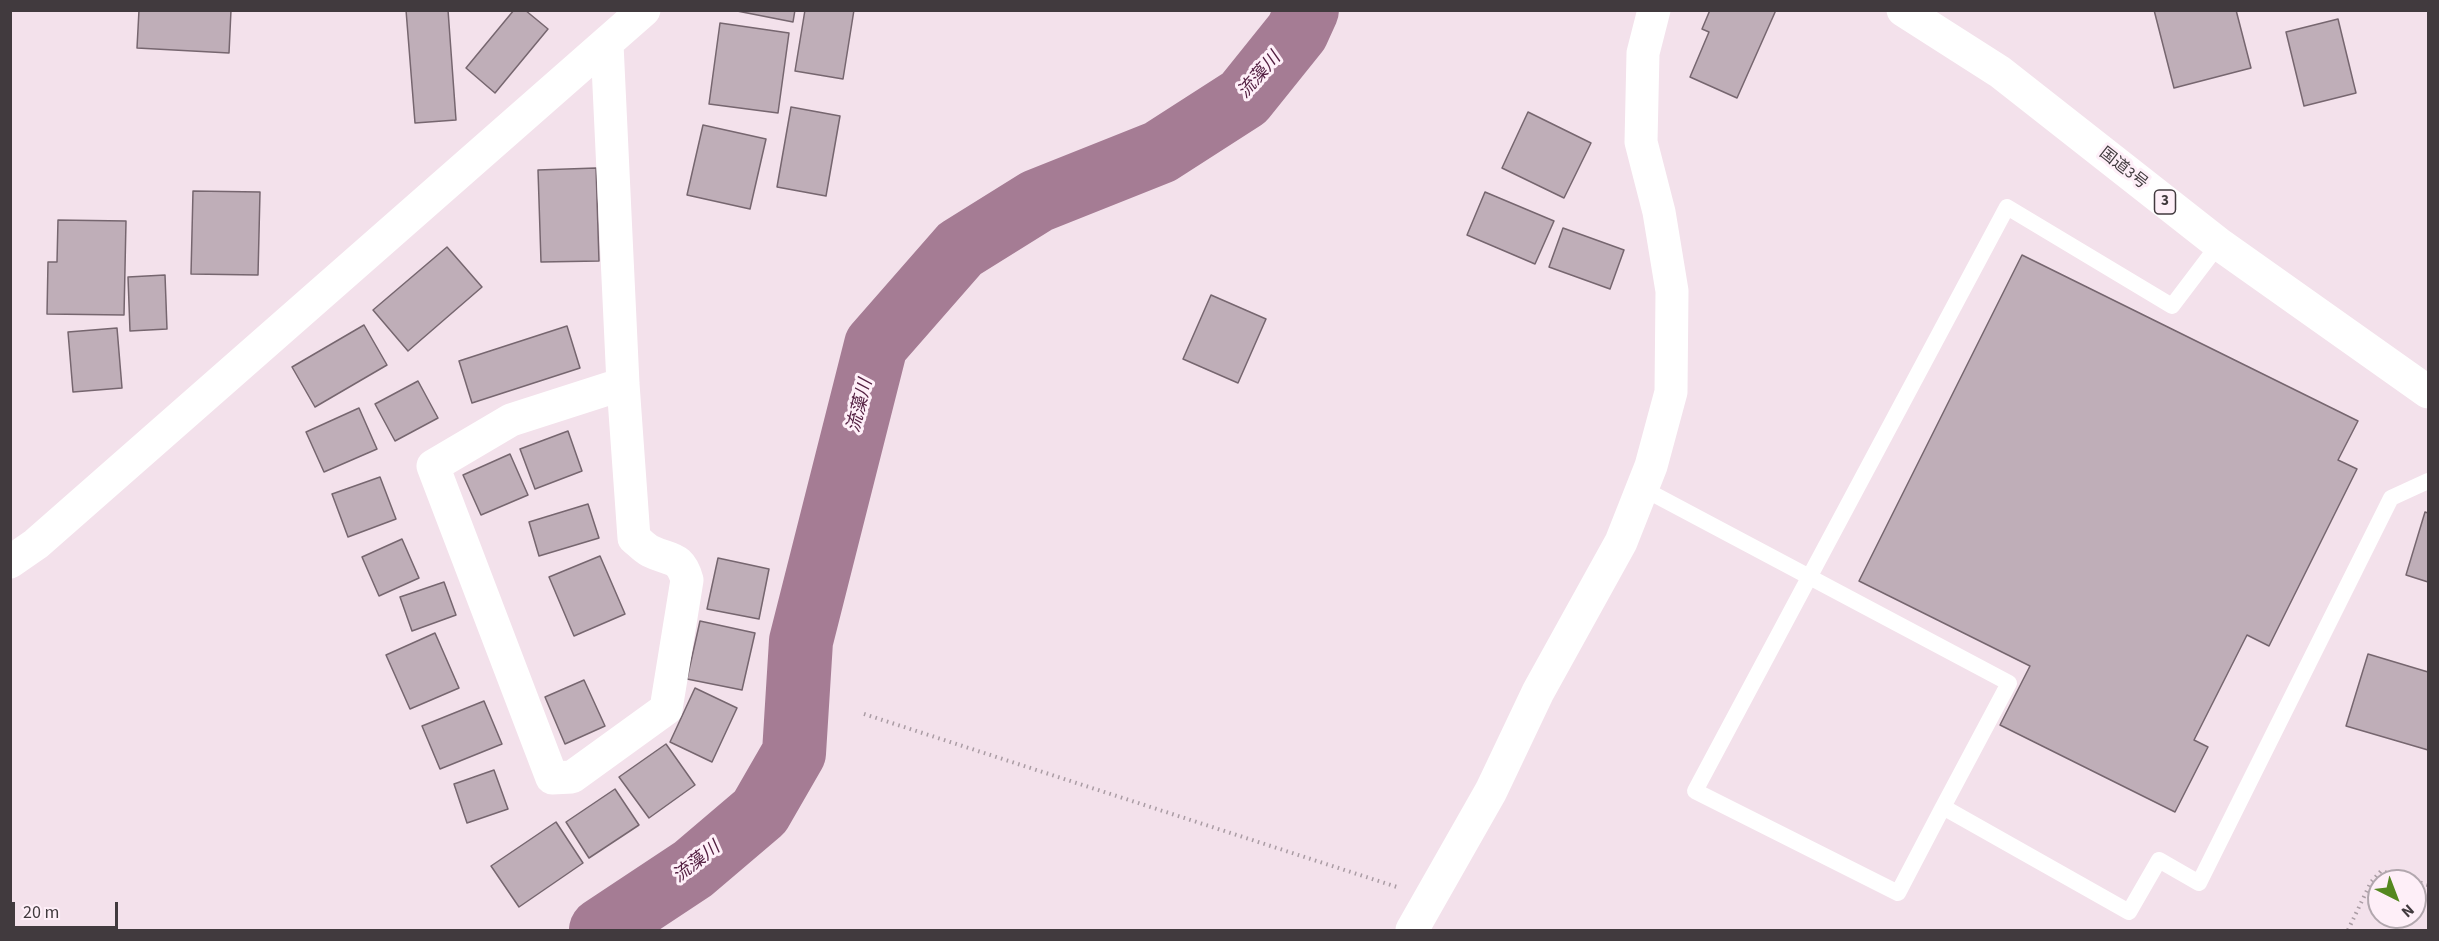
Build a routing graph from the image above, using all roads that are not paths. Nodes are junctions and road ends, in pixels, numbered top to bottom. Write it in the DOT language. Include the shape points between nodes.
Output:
graph roads {
  1 [pos="644,10"];
  2 [pos="1653,10"];
  3 [pos="1903,10"];
  4 [pos="607,44"];
  5 [pos="2219,244"];
  6 [pos="623,384"];
  7 [pos="2428,392"];
  8 [pos="2428,481"];
  9 [pos="1642,488"];
  10 [pos="10,562"];
  11 [pos="1809,576"];
  12 [pos="1943,807"];
  13 [pos="1412,930"];
  1 -- 4 [label="main road"];
  2 -- 9 [label="main road" via="1643,53 1641,142 1659,212 1672,291 1671,392"];
  3 -- 5 [label="main road, 国道3号 / 3" via="2000,72"];
  4 -- 6 [label="main road"];
  4 -- 10 [label="main road" via="36,544"];
  5 -- 7 [label="main road, 国道3号 / 3"];
  5 -- 11 [label="lane" via="2172,306 2007,207"];
  6 -- 6 [label="main road" via="634,538 683,566 687,580 666,709 572,777 552,778 433,466 511,420"];
  8 -- 12 [label="lane" via="2391,498 2199,883 2159,860 2129,912"];
  9 -- 11 [label="lane"];
  9 -- 13 [label="main road" via="1621,542 1538,692 1491,791"];
  11 -- 12 [label="lane" via="2009,682"];
  11 -- 12 [label="lane" via="1695,790 1898,892"];
}
